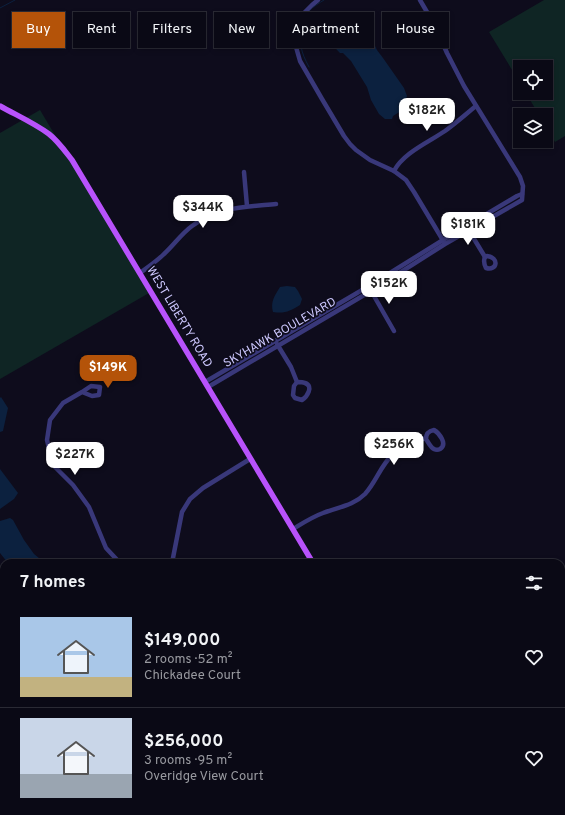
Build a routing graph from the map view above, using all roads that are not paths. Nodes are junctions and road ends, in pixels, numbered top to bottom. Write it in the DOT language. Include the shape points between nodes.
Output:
graph roads {
  1 [pos="318,0"];
  2 [pos="420,0"];
  3 [pos="0,106"];
  4 [pos="476,106"];
  5 [pos="394,171"];
  6 [pos="244,172"];
  7 [pos="522,194"];
  8 [pos="276,204"];
  9 [pos="247,206"];
  10 [pos="466,226"];
  11 [pos="469,231"];
  12 [pos="444,242"];
  13 [pos="485,257"];
  14 [pos="140,273"];
  15 [pos="370,289"];
  16 [pos="394,331"];
  17 [pos="275,341"];
  18 [pos="278,346"];
  19 [pos="298,382"];
  20 [pos="206,384"];
  21 [pos="82,392"];
  22 [pos="426,439"];
  23 [pos="250,459"];
  24 [pos="293,529"];
  25 [pos="116,559"];
  26 [pos="173,559"];
  27 [pos="311,559"];
  1 -- 5 [label="street" via="304,13 298,25 295,39 300,61 350,144 370,160"];
  2 -- 4 [label="street"];
  3 -- 14 [label="main road, WEST LIBERTY ROAD" via="50,135 64,149"];
  4 -- 5 [label="street" via="417,148 401,161"];
  4 -- 7 [label="street" via="522,182"];
  5 -- 12 [label="street" via="406,180"];
  6 -- 9 [label="street"];
  7 -- 10 [label="street, SKYHAWK BOULEVARD"];
  7 -- 11 [label="street, SKYHAWK BOULEVARD" via="522,200"];
  8 -- 9 [label="street"];
  9 -- 14 [label="street" via="226,210 201,220"];
  10 -- 11 [label="street"];
  10 -- 12 [label="street, SKYHAWK BOULEVARD"];
  11 -- 12 [label="street, SKYHAWK BOULEVARD"];
  11 -- 13 [label="street"];
  12 -- 15 [label="street, SKYHAWK BOULEVARD"];
  14 -- 20 [label="main road, WEST LIBERTY ROAD"];
  15 -- 16 [label="street"];
  15 -- 17 [label="street, SKYHAWK BOULEVARD"];
  15 -- 18 [label="street, SKYHAWK BOULEVARD"];
  17 -- 18 [label="street"];
  17 -- 20 [label="street, SKYHAWK BOULEVARD"];
  18 -- 19 [label="street"];
  18 -- 20 [label="street, SKYHAWK BOULEVARD"];
  20 -- 23 [label="main road, WEST LIBERTY ROAD"];
  21 -- 25 [label="street" via="63,403 50,420 46,440 53,466 73,485 89,507 106,548"];
  22 -- 22 [label="street" via="435,450 442,448 443,441 438,432 428,432"];
  22 -- 24 [label="street" via="415,440 393,453 358,501 321,513"];
  23 -- 24 [label="main road, WEST LIBERTY ROAD"];
  23 -- 26 [label="street" via="190,499 182,512"];
  24 -- 27 [label="main road, WEST LIBERTY ROAD"];
}
